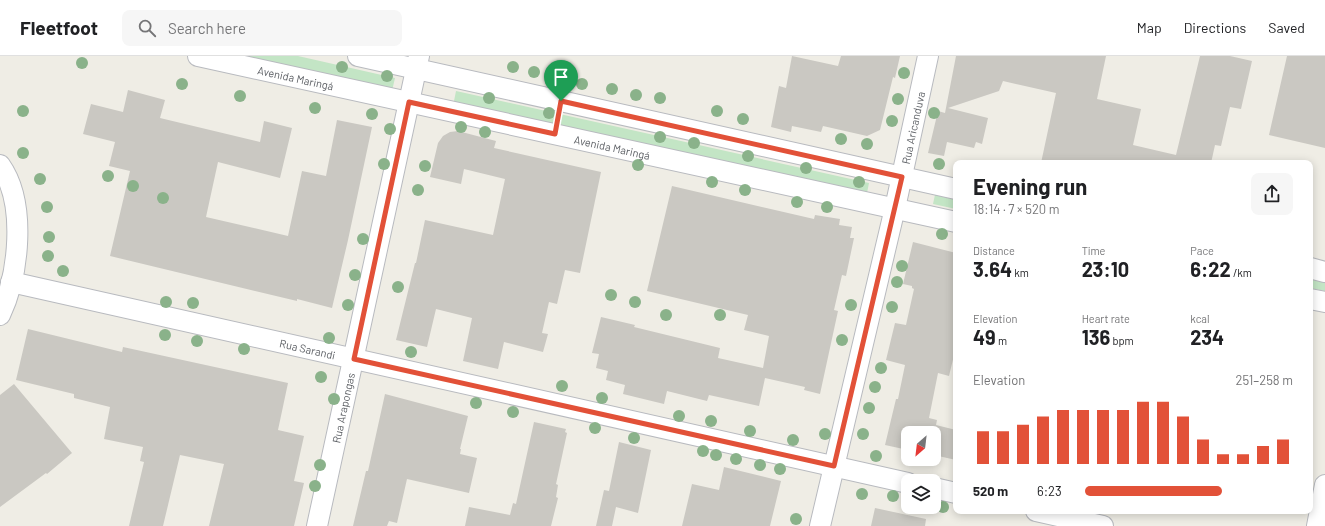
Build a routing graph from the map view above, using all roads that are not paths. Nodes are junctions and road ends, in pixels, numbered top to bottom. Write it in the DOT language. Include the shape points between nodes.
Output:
graph roads {
  1 [pos="198,56"];
  2 [pos="358,56"];
  3 [pos="928,56"];
  4 [pos="418,62"];
  5 [pos="561,101"];
  6 [pos="409,102"];
  7 [pos="555,134"];
  8 [pos="0,165"];
  9 [pos="902,177"];
  10 [pos="953,188"];
  11 [pos="895,208"];
  12 [pos="953,221"];
  13 [pos="1313,269"];
  14 [pos="1325,272"];
  15 [pos="11,282"];
  16 [pos="1313,300"];
  17 [pos="1325,302"];
  18 [pos="0,315"];
  19 [pos="354,359"];
  20 [pos="834,466"];
  21 [pos="901,480"];
  22 [pos="1325,486"];
  23 [pos="941,490"];
  24 [pos="953,492"];
  25 [pos="1049,514"];
  26 [pos="318,526"];
  27 [pos="820,526"];
  28 [pos="1103,526"];
  29 [pos="1317,526"];
  1 -- 6 [label="street, Avenida Maringá"];
  2 -- 4 [label="street"];
  3 -- 9 [label="street, Rua Aricanduva"];
  4 -- 5 [label="street"];
  4 -- 6 [label="street, Rua Arapongas"];
  5 -- 7 [label="street"];
  5 -- 9 [label="street"];
  6 -- 7 [label="street, Avenida Maringá"];
  6 -- 19 [label="street, Rua Arapongas"];
  7 -- 11 [label="street, Avenida Maringá"];
  8 -- 15 [label="street" via="8,179 17,216"];
  9 -- 10 [label="street"];
  9 -- 11 [label="street, Rua Aricanduva"];
  11 -- 12 [label="street, Avenida Maringá"];
  11 -- 20 [label="street, Rua Aricanduva"];
  13 -- 14 [label="street"];
  15 -- 18 [label="street"];
  15 -- 19 [label="street, Rua Sarandi"];
  16 -- 17 [label="street"];
  19 -- 20 [label="street, Rua Sarandi"];
  19 -- 26 [label="street, Rua Arapongas"];
  20 -- 21 [label="street, Rua Sarandi"];
  20 -- 27 [label="street, Rua Aricanduva"];
  22 -- 29 [label="street"];
  23 -- 24 [label="street"];
  25 -- 28 [label="street"];
}
